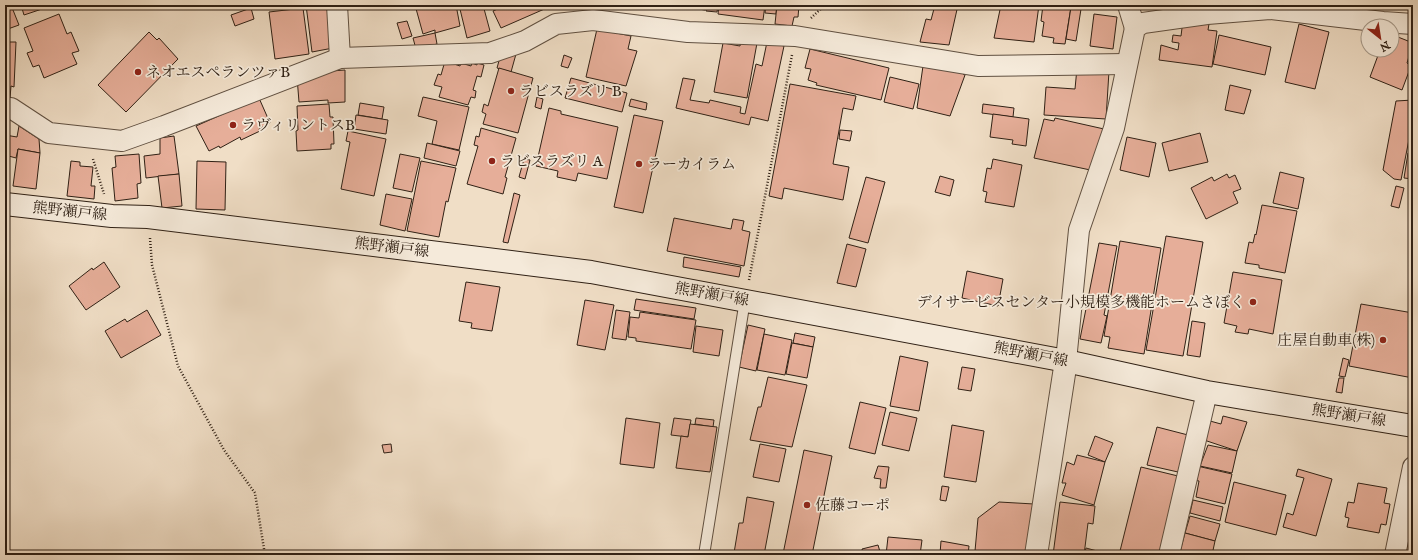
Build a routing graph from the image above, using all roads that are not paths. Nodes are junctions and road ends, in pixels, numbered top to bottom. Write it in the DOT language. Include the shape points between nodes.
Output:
graph roads {
  1 [pos="337,5"];
  2 [pos="1128,5"];
  3 [pos="1270,7"];
  4 [pos="1413,24"];
  5 [pos="1135,28"];
  6 [pos="340,58"];
  7 [pos="1126,64"];
  8 [pos="5,108"];
  9 [pos="5,204"];
  10 [pos="745,300"];
  11 [pos="1066,361"];
  12 [pos="1207,392"];
  13 [pos="1413,426"];
  14 [pos="1413,467"];
  15 [pos="704,555"];
  16 [pos="1036,555"];
  17 [pos="1169,555"];
  18 [pos="1395,555"];
  1 -- 6 [label="street"];
  2 -- 5 [label="street"];
  3 -- 4 [label="street"];
  3 -- 5 [label="street" via="1143,23"];
  5 -- 7 [label="street"];
  6 -- 7 [label="street" via="490,52 525,41 556,24 593,20 688,32 796,36 978,66"];
  6 -- 8 [label="street" via="122,141 48,133 11,108"];
  7 -- 11 [label="street" via="1114,128 1079,230"];
  9 -- 10 [label="main road, 熊野瀬戸線" via="112,216 148,217 591,272"];
  10 -- 11 [label="main road, 熊野瀬戸線"];
  10 -- 15 [label="lane"];
  11 -- 12 [label="main road, 熊野瀬戸線"];
  11 -- 16 [label="main road"];
  12 -- 13 [label="main road, 熊野瀬戸線"];
  12 -- 17 [label="street"];
  14 -- 18 [label="street"];
}
